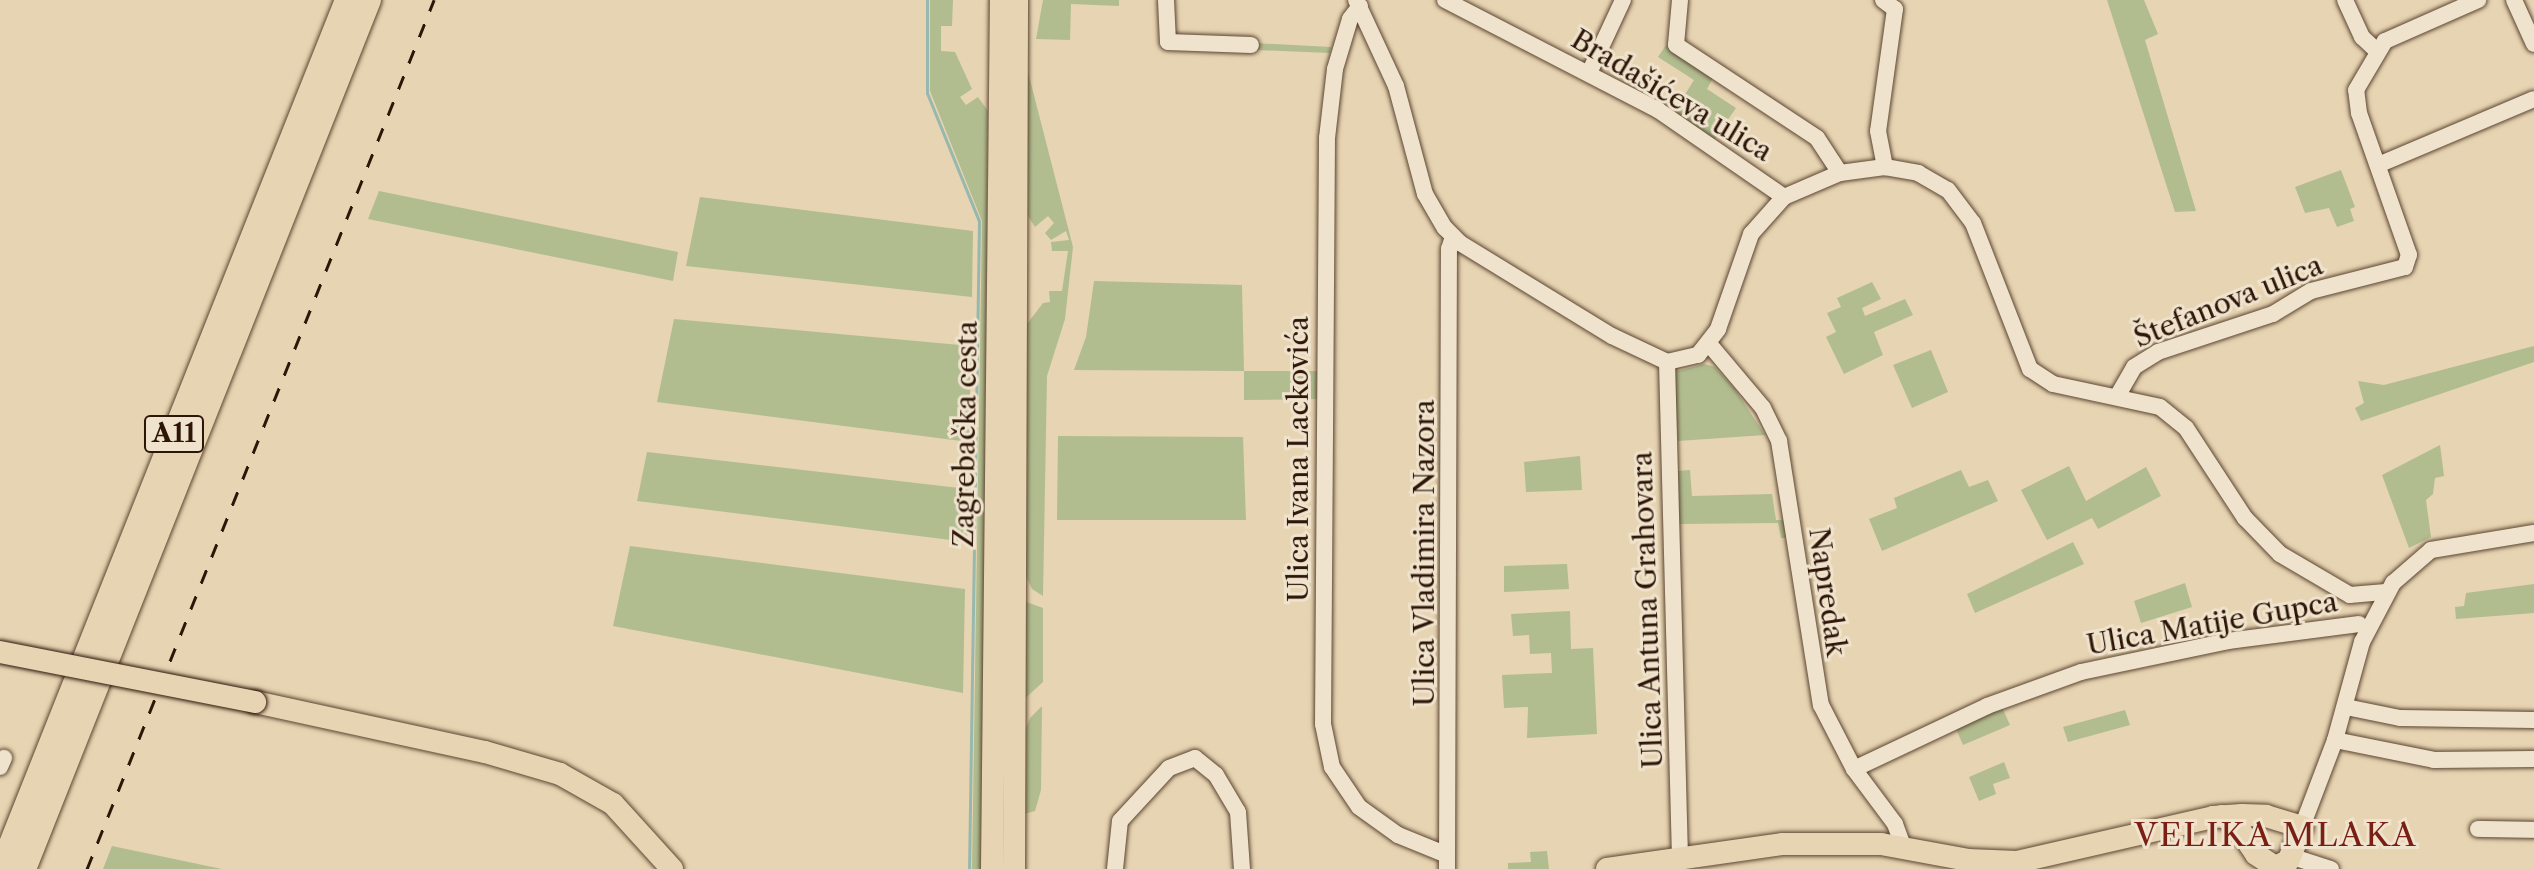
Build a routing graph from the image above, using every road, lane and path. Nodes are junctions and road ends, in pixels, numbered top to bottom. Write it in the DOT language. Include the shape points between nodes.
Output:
graph roads {
  1 [pos="347,0"];
  2 [pos="369,0"];
  3 [pos="1001,0"];
  4 [pos="1017,0"];
  5 [pos="1166,0"];
  6 [pos="1445,0"];
  7 [pos="1623,0"];
  8 [pos="1680,0"];
  9 [pos="2345,0"];
  10 [pos="2478,0"];
  11 [pos="2514,0"];
  12 [pos="1358,3"];
  13 [pos="1892,3"];
  14 [pos="2534,44"];
  15 [pos="1251,45"];
  16 [pos="2377,51"];
  17 [pos="1590,71"];
  18 [pos="2534,99"];
  19 [pos="2378,165"];
  20 [pos="1885,167"];
  21 [pos="1840,173"];
  22 [pos="1784,197"];
  23 [pos="1453,237"];
  24 [pos="1710,345"];
  25 [pos="1667,362"];
  26 [pos="2118,395"];
  27 [pos="2534,533"];
  28 [pos="2337,590"];
  29 [pos="2386,592"];
  30 [pos="2359,624"];
  31 [pos="2362,642"];
  32 [pos="0,652"];
  33 [pos="2346,707"];
  34 [pos="2534,720"];
  35 [pos="2335,740"];
  36 [pos="2534,759"];
  37 [pos="1854,769"];
  38 [pos="2222,816"];
  39 [pos="2302,827"];
  40 [pos="2478,829"];
  41 [pos="2534,830"];
  42 [pos="1903,846"];
  43 [pos="1680,857"];
  44 [pos="1447,862"];
  45 [pos="2283,864"];
  46 [pos="1,869"];
  47 [pos="24,869"];
  48 [pos="672,869"];
  49 [pos="992,869"];
  50 [pos="1014,869"];
  51 [pos="1115,869"];
  52 [pos="1242,869"];
  53 [pos="1607,869"];
  54 [pos="2331,869"];
  1 -- 46 [label="highway, A11"];
  2 -- 47 [label="highway, A11"];
  3 -- 49 [label="main road, Zagrebačka cesta"];
  4 -- 50 [label="main road, Zagrebačka cesta"];
  5 -- 15 [label="street" via="1168,42"];
  6 -- 17 [label="street, Bradašićeva ulica"];
  7 -- 17 [label="street"];
  8 -- 21 [label="street" via="1676,45 1817,138"];
  9 -- 16 [label="street" via="2362,37"];
  10 -- 16 [label="street" via="2411,27"];
  11 -- 14 [label="street"];
  12 -- 23 [label="street" via="1396,86 1425,194"];
  12 -- 44 [label="street, Ulica Ivana Lackovića" via="1335,69 1327,138 1323,724 1332,767 1359,807"];
  13 -- 20 [label="street" via="1878,131"];
  16 -- 19 [label="street" via="2355,98"];
  17 -- 22 [label="street, Bradašićeva ulica" via="1704,140"];
  18 -- 19 [label="street"];
  19 -- 26 [label="street, Štefanova ulica" via="2409,262 2400,271 2311,291 2273,314 2158,352 2134,367"];
  20 -- 21 [label="street"];
  20 -- 26 [label="street" via="1934,179 1961,204 1985,248 2030,369 2053,384"];
  21 -- 22 [label="street"];
  22 -- 24 [label="street" via="1751,234"];
  23 -- 25 [label="street" via="1612,336"];
  23 -- 44 [label="street, Ulica Vladimira Nazora"];
  24 -- 25 [label="street" via="1691,358"];
  24 -- 37 [label="street, Napredak" via="1763,408 1779,441 1816,687"];
  25 -- 43 [label="street, Ulica Antuna Grahovara"];
  26 -- 28 [label="street" via="2172,414 2262,538"];
  27 -- 29 [label="street" via="2431,550 2407,566"];
  28 -- 29 [label="street" via="2360,596"];
  28 -- 30 [label="street"];
  29 -- 31 [label="street"];
  30 -- 31 [label="street"];
  30 -- 37 [label="street, Ulica Matije Gupca" via="2200,645 2081,672 1987,706"];
  31 -- 33 [label="street"];
  32 -- 48 [label="main road, bridge" via="485,752 560,774 613,804"];
  33 -- 34 [label="street" via="2426,720"];
  33 -- 35 [label="street"];
  35 -- 36 [label="street" via="2434,760"];
  35 -- 39 [label="street"];
  37 -- 42 [label="street, Napredak" via="1895,824"];
  38 -- 39 [label="main road" via="2266,816"];
  38 -- 42 [label="main road" via="2017,862 1968,860"];
  38 -- 45 [label="main road" via="2236,824 2261,859"];
  39 -- 45 [label="main road"];
  40 -- 41 [label="street"];
  42 -- 43 [label="main road" via="1772,844"];
  43 -- 53 [label="main road"];
  45 -- 54 [label="street"];
  51 -- 52 [label="street" via="1116,827 1169,768 1189,758 1201,760 1216,775 1238,812"];
}
